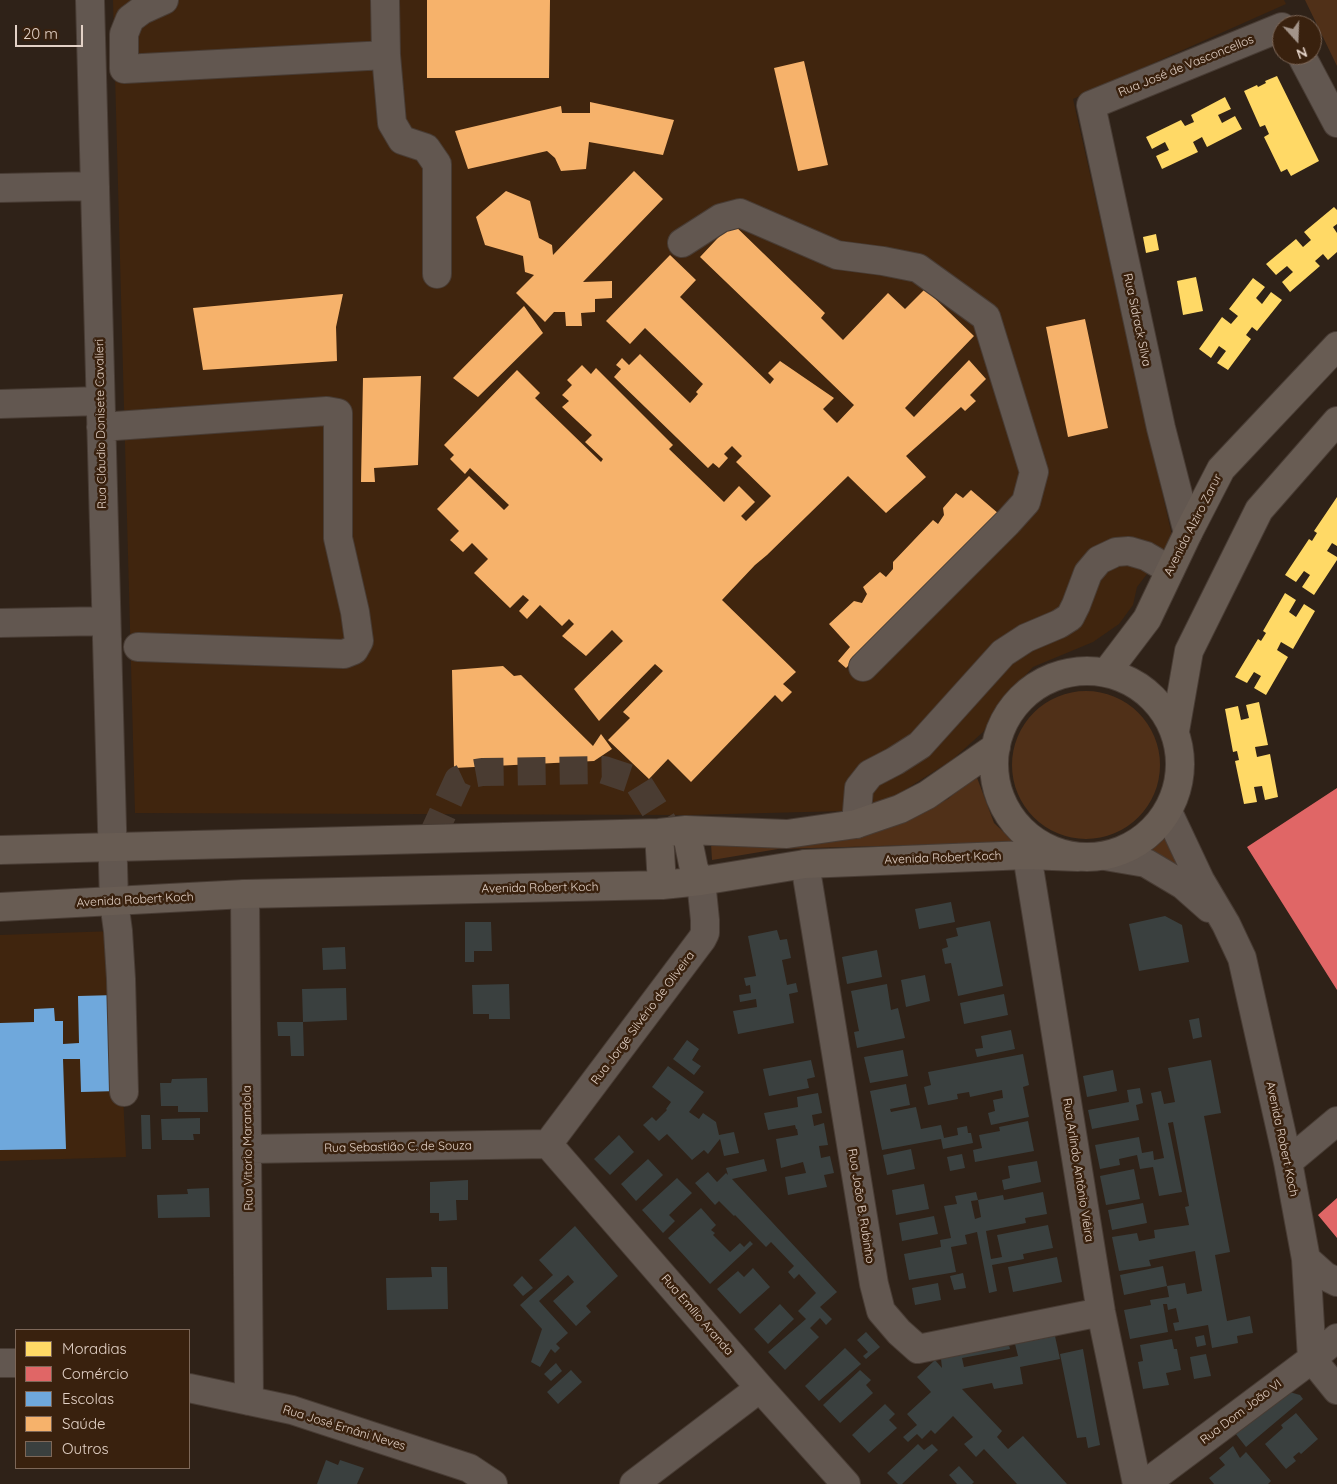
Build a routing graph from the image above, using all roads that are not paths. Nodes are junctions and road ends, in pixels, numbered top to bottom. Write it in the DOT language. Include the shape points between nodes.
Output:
graph roads {
  1 [pos="90,0"];
  2 [pos="164,0"];
  3 [pos="385,0"];
  4 [pos="1272,31"];
  5 [pos="386,55"];
  6 [pos="1306,65"];
  7 [pos="1091,105"];
  8 [pos="1337,123"];
  9 [pos="95,186"];
  10 [pos="0,188"];
  11 [pos="682,243"];
  12 [pos="437,274"];
  13 [pos="1337,346"];
  14 [pos="0,404"];
  15 [pos="101,414"];
  16 [pos="1337,421"];
  17 [pos="1188,533"];
  18 [pos="1170,570"];
  19 [pos="106,622"];
  20 [pos="0,624"];
  21 [pos="138,647"];
  22 [pos="863,667"];
  23 [pos="1106,673"];
  24 [pos="1175,731"];
  25 [pos="996,747"];
  26 [pos="1168,812"];
  27 [pos="856,824"];
  28 [pos="686,830"];
  29 [pos="659,833"];
  30 [pos="113,848"];
  31 [pos="0,850"];
  32 [pos="1027,855"];
  33 [pos="1092,856"];
  34 [pos="804,864"];
  35 [pos="700,881"];
  36 [pos="662,885"];
  37 [pos="245,894"];
  38 [pos="114,902"];
  39 [pos="0,908"];
  40 [pos="1226,924"];
  41 [pos="124,1092"];
  42 [pos="1337,1121"];
  43 [pos="548,1144"];
  44 [pos="248,1149"];
  45 [pos="1288,1162"];
  46 [pos="1306,1258"];
  47 [pos="1337,1282"];
  48 [pos="1101,1312"];
  49 [pos="1337,1338"];
  50 [pos="1312,1359"];
  51 [pos="15,1363"];
  52 [pos="0,1364"];
  53 [pos="190,1388"];
  54 [pos="760,1388"];
  55 [pos="1337,1390"];
  56 [pos="249,1401"];
  57 [pos="493,1484"];
  58 [pos="634,1484"];
  59 [pos="846,1484"];
  60 [pos="1137,1484"];
  61 [pos="1145,1484"];
  1 -- 9 [label="street, Rua Cláudio Donisete Cavalieri"];
  2 -- 5 [label="street" via="130,19 124,34 124,69"];
  3 -- 5 [label="street"];
  4 -- 7 [label="street, Rua José de Vasconcellos"];
  5 -- 12 [label="street" via="392,123 402,140 426,148 437,164"];
  6 -- 8 [label="street"];
  7 -- 17 [label="street, Rua Sidrack Silva" via="1161,428"];
  9 -- 10 [label="street"];
  9 -- 15 [label="street, Rua Cláudio Donisete Cavalieri"];
  11 -- 22 [label="street" via="721,218 740,213 837,255 918,268 986,317 1034,472 1026,502"];
  13 -- 17 [label="main road, Avenida Alziro Zarur" via="1221,469"];
  14 -- 15 [label="street"];
  15 -- 19 [label="street, Rua Cláudio Donisete Cavalieri"];
  15 -- 21 [label="street" via="338,413 338,538 355,612 359,642 354,650 344,654"];
  16 -- 24 [label="main road" via="1259,510 1189,651"];
  17 -- 18 [label="main road, Avenida Alziro Zarur"];
  18 -- 23 [label="main road, Avenida Alziro Zarur" via="1147,619"];
  18 -- 27 [label="street" via="1146,556 1129,551 1116,552 1099,560 1088,573 1070,617 1003,653 920,745 870,774 858,788"];
  19 -- 20 [label="street"];
  19 -- 30 [label="street, Rua Cláudio Donisete Cavalieri"];
  23 -- 24 [label="main road" via="1136,684 1159,704"];
  23 -- 25 [label="main road" via="1077,672 1048,680 1024,696 1006,719"];
  24 -- 26 [label="main road" via="1181,758 1178,786"];
  25 -- 27 [label="main road" via="927,795 900,809"];
  25 -- 33 [label="main road" via="995,778 1004,807 1023,832 1048,849"];
  26 -- 33 [label="main road" via="1151,832 1130,847"];
  26 -- 40 [label="street, Avenida Robert Koch" via="1200,880"];
  27 -- 28 [label="main road" via="787,834"];
  28 -- 29 [label="main road"];
  28 -- 35 [label="main road" via="694,869"];
  29 -- 30 [label="main road"];
  29 -- 36 [label="main road"];
  30 -- 31 [label="main road"];
  30 -- 38 [label="street, Rua Cláudio Donisete Cavalieri"];
  32 -- 33 [label="main road, Avenida Robert Koch"];
  32 -- 34 [label="main road, Avenida Robert Koch"];
  32 -- 48 [label="street, Rua Arlíndo Antônio Viêira"];
  33 -- 40 [label="street, Avenida Robert Koch" via="1146,863 1183,885"];
  34 -- 35 [label="main road, Avenida Robert Koch"];
  34 -- 48 [label="street, Rua João B. Rubinho" via="881,1312 918,1349"];
  35 -- 36 [label="main road, Avenida Robert Koch"];
  35 -- 43 [label="street, Rua Jorge Silvério de Oliveira" via="705,920 702,939"];
  36 -- 37 [label="main road, Avenida Robert Koch"];
  37 -- 38 [label="main road, Avenida Robert Koch"];
  37 -- 44 [label="street, Rua Vitorio Marandola"];
  38 -- 39 [label="main road, Avenida Robert Koch"];
  38 -- 41 [label="street, Rua Cláudio Donisete Cavalieri" via="121,979"];
  40 -- 45 [label="street, Avenida Robert Koch" via="1242,958"];
  42 -- 45 [label="street"];
  43 -- 44 [label="street, Rua Sebastião C. de Souza"];
  43 -- 54 [label="street, Rua Emílio Aranda"];
  44 -- 56 [label="street, Rua Vitorio Marandola"];
  45 -- 46 [label="street, Avenida Robert Koch"];
  46 -- 47 [label="street" via="1325,1276"];
  46 -- 50 [label="street, Avenida Robert Koch"];
  48 -- 60 [label="street, Rua Arlíndo Antônio Viêira"];
  49 -- 50 [label="street, Rua Dom João VI"];
  50 -- 55 [label="street"];
  50 -- 61 [label="street, Rua Dom João VI"];
  51 -- 52 [label="street"];
  53 -- 56 [label="street, Rua José Ernâni Neves"];
  54 -- 58 [label="street"];
  54 -- 59 [label="street, Rua Emílio Aranda"];
  56 -- 57 [label="street, Rua José Ernâni Neves" via="292,1410 469,1468"];
}
